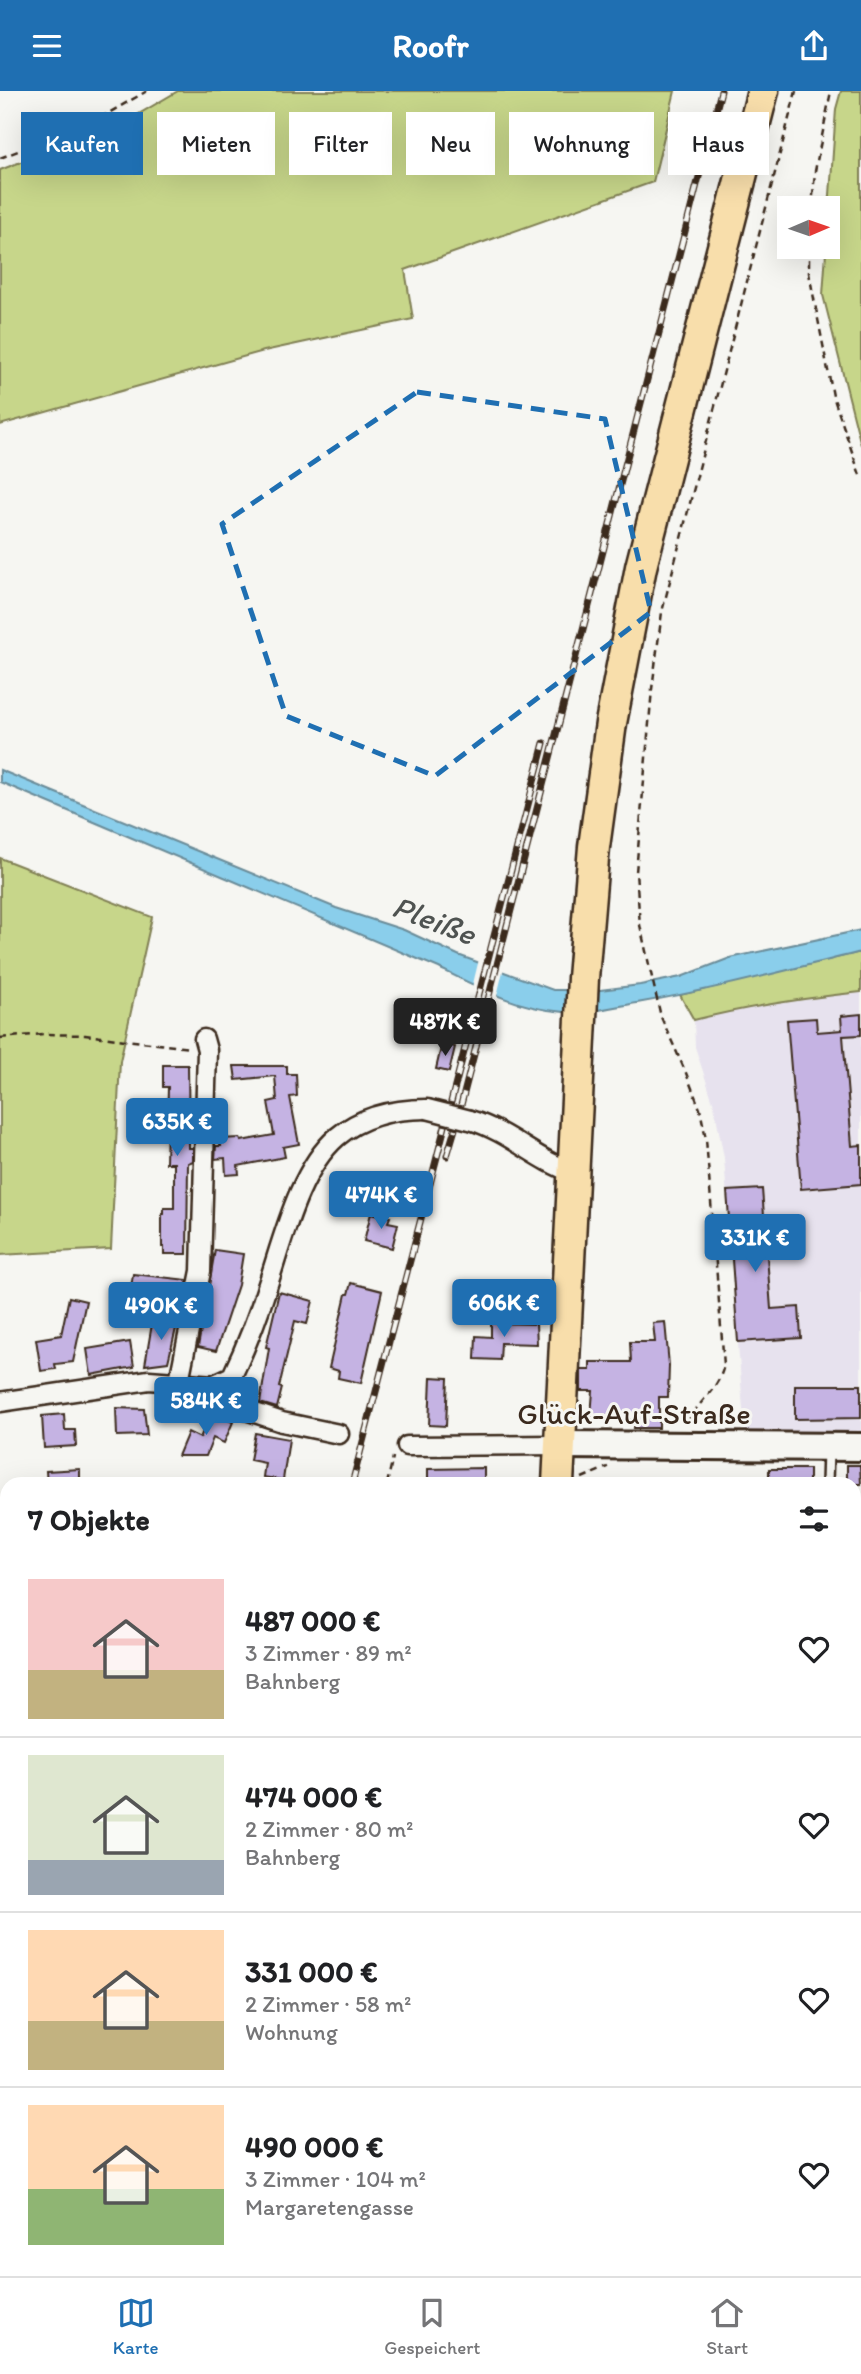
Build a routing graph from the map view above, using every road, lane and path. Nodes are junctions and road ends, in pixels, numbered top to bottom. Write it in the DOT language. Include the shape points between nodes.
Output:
graph roads {
  1 [pos="147,91"];
  2 [pos="763,91"];
  3 [pos="796,91"];
  4 [pos="831,91"];
  5 [pos="0,158"];
  6 [pos="813,196"];
  7 [pos="809,259"];
  8 [pos="861,478"];
  9 [pos="0,1038"];
  10 [pos="206,1044"];
  11 [pos="574,1173"];
  12 [pos="179,1381"];
  13 [pos="222,1382"];
  14 [pos="0,1402"];
  15 [pos="339,1434"];
  16 [pos="560,1445"];
  17 [pos="682,1446"];
  18 [pos="828,1447"];
  19 [pos="861,1447"];
  20 [pos="400,1451"];
  21 [pos="611,1466"];
  22 [pos="390,1477"];
  23 [pos="558,1477"];
  24 [pos="586,1477"];
  25 [pos="827,1477"];
  1 -- 5 [label="path" via="93,122"];
  2 -- 11 [label="main road" via="641,567 611,723 583,978"];
  3 -- 17 [label="path" via="663,613 636,872 640,925 659,1009 700,1109 706,1139 724,1365 718,1384 691,1416"];
  4 -- 6 [label="path"];
  7 -- 8 [label="path" via="833,396"];
  9 -- 10 [label="path" via="85,1035"];
  10 -- 12 [label="street" via="201,1271"];
  11 -- 13 [label="street, bridge" via="551,1165 492,1127 428,1109 403,1109 363,1121 319,1157 285,1231 239,1362"];
  11 -- 16 [label="main road"];
  12 -- 13 [label="street"];
  12 -- 14 [label="street" via="149,1380"];
  13 -- 15 [label="street" via="240,1408"];
  16 -- 17 [label="main road, Glück-Auf-Straße"];
  16 -- 20 [label="street, Glück-Auf-Straße"];
  16 -- 23 [label="main road"];
  17 -- 18 [label="main road, Glück-Auf-Straße"];
  18 -- 19 [label="main road, Glück-Auf-Straße"];
  18 -- 25 [label="lane"];
  20 -- 22 [label="path"];
  21 -- 24 [label="path"];
}
